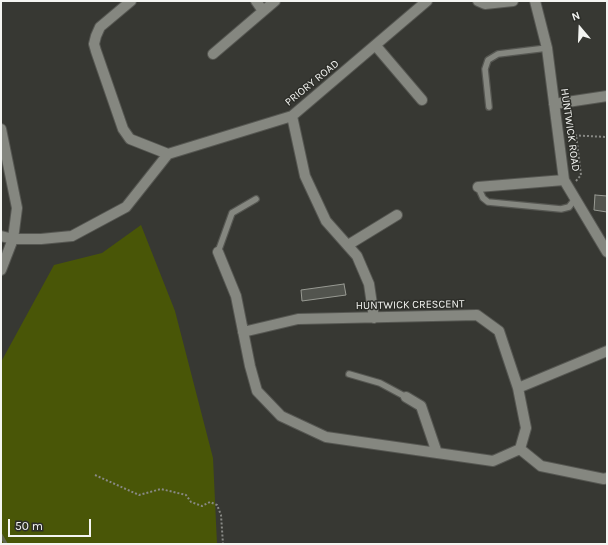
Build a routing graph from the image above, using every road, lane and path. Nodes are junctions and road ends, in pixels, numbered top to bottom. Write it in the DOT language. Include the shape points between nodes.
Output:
graph roads {
  1 [pos="131,1"];
  2 [pos="256,1"];
  3 [pos="275,1"];
  4 [pos="426,1"];
  5 [pos="478,1"];
  6 [pos="513,1"];
  7 [pos="535,1"];
  8 [pos="264,11"];
  9 [pos="376,46"];
  10 [pos="546,48"];
  11 [pos="213,54"];
  12 [pos="607,96"];
  13 [pos="422,100"];
  14 [pos="554,104"];
  15 [pos="489,107"];
  16 [pos="292,116"];
  17 [pos="1,129"];
  18 [pos="558,134"];
  19 [pos="576,135"];
  20 [pos="607,137"];
  21 [pos="168,154"];
  22 [pos="566,183"];
  23 [pos="478,187"];
  24 [pos="256,199"];
  25 [pos="575,199"];
  26 [pos="397,215"];
  27 [pos="1,236"];
  28 [pos="13,239"];
  29 [pos="348,245"];
  30 [pos="218,252"];
  31 [pos="607,252"];
  32 [pos="1,270"];
  33 [pos="374,318"];
  34 [pos="243,332"];
  35 [pos="607,351"];
  36 [pos="349,374"];
  37 [pos="518,388"];
  38 [pos="406,397"];
  39 [pos="520,449"];
  40 [pos="437,453"];
  41 [pos="95,475"];
  42 [pos="607,478"];
  43 [pos="223,544"];
  1 -- 21 [label="street" via="100,27 94,44 123,129 130,139"];
  2 -- 8 [label="street"];
  3 -- 8 [label="street"];
  4 -- 9 [label="street, PRIORY ROAD"];
  5 -- 6 [label="street" via="485,4"];
  7 -- 10 [label="street, HUNTWICK ROAD"];
  8 -- 11 [label="street"];
  9 -- 13 [label="street"];
  9 -- 16 [label="street, PRIORY ROAD"];
  10 -- 14 [label="street, HUNTWICK ROAD"];
  10 -- 15 [label="lane" via="498,54 488,60 485,69"];
  12 -- 14 [label="street"];
  14 -- 18 [label="street, HUNTWICK ROAD"];
  16 -- 21 [label="street, PRIORY ROAD"];
  16 -- 29 [label="street" via="305,176 326,221"];
  17 -- 28 [label="street" via="17,208"];
  18 -- 19 [label="path"];
  18 -- 22 [label="street, HUNTWICK ROAD"];
  19 -- 20 [label="path"];
  19 -- 22 [label="path" via="581,175 578,180"];
  21 -- 28 [label="street" via="126,207 72,236"];
  22 -- 23 [label="street"];
  22 -- 25 [label="street, HUNTWICK ROAD"];
  23 -- 25 [label="lane" via="488,202 561,209 568,207"];
  24 -- 30 [label="lane" via="232,212"];
  25 -- 31 [label="street, HUNTWICK ROAD"];
  26 -- 29 [label="street"];
  27 -- 28 [label="street"];
  28 -- 32 [label="street"];
  29 -- 33 [label="street" via="357,256 369,284"];
  30 -- 34 [label="street" via="236,296"];
  33 -- 34 [label="street, HUNTWICK CRESCENT" via="298,319"];
  33 -- 37 [label="street, HUNTWICK CRESCENT" via="478,315 499,331"];
  34 -- 40 [label="street" via="257,391 281,416 326,437"];
  35 -- 37 [label="street"];
  36 -- 38 [label="lane" via="380,384"];
  37 -- 39 [label="street, HUNTWICK CRESCENT" via="526,428"];
  38 -- 40 [label="street" via="422,406"];
  39 -- 40 [label="street" via="493,461"];
  39 -- 42 [label="street" via="541,466 604,480"];
  41 -- 43 [label="path" via="139,495 161,489 186,495 191,502 202,506 210,502 217,505 221,516"];
}
